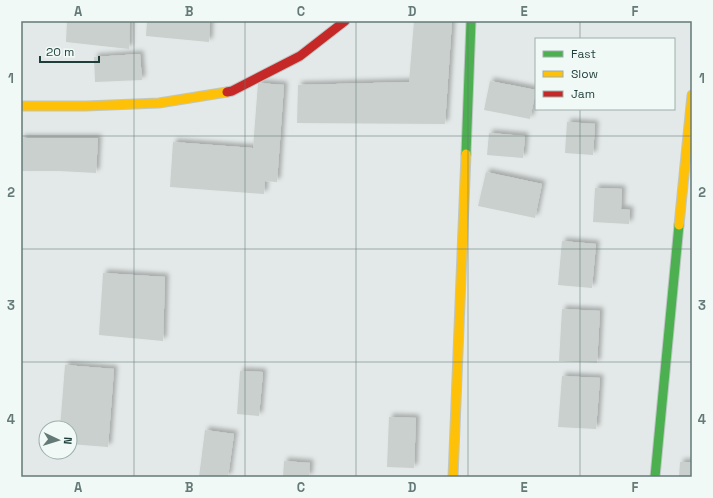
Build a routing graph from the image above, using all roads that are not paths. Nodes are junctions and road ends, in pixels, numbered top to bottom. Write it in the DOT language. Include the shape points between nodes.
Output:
graph roads {
  1 [pos="345,21"];
  2 [pos="471,21"];
  3 [pos="692,95"];
  4 [pos="21,106"];
  5 [pos="453,477"];
  6 [pos="655,477"];
  1 -- 4 [label="street" via="300,56 232,91 159,103"];
  2 -- 5 [label="street"];
  3 -- 6 [label="street"];
}
